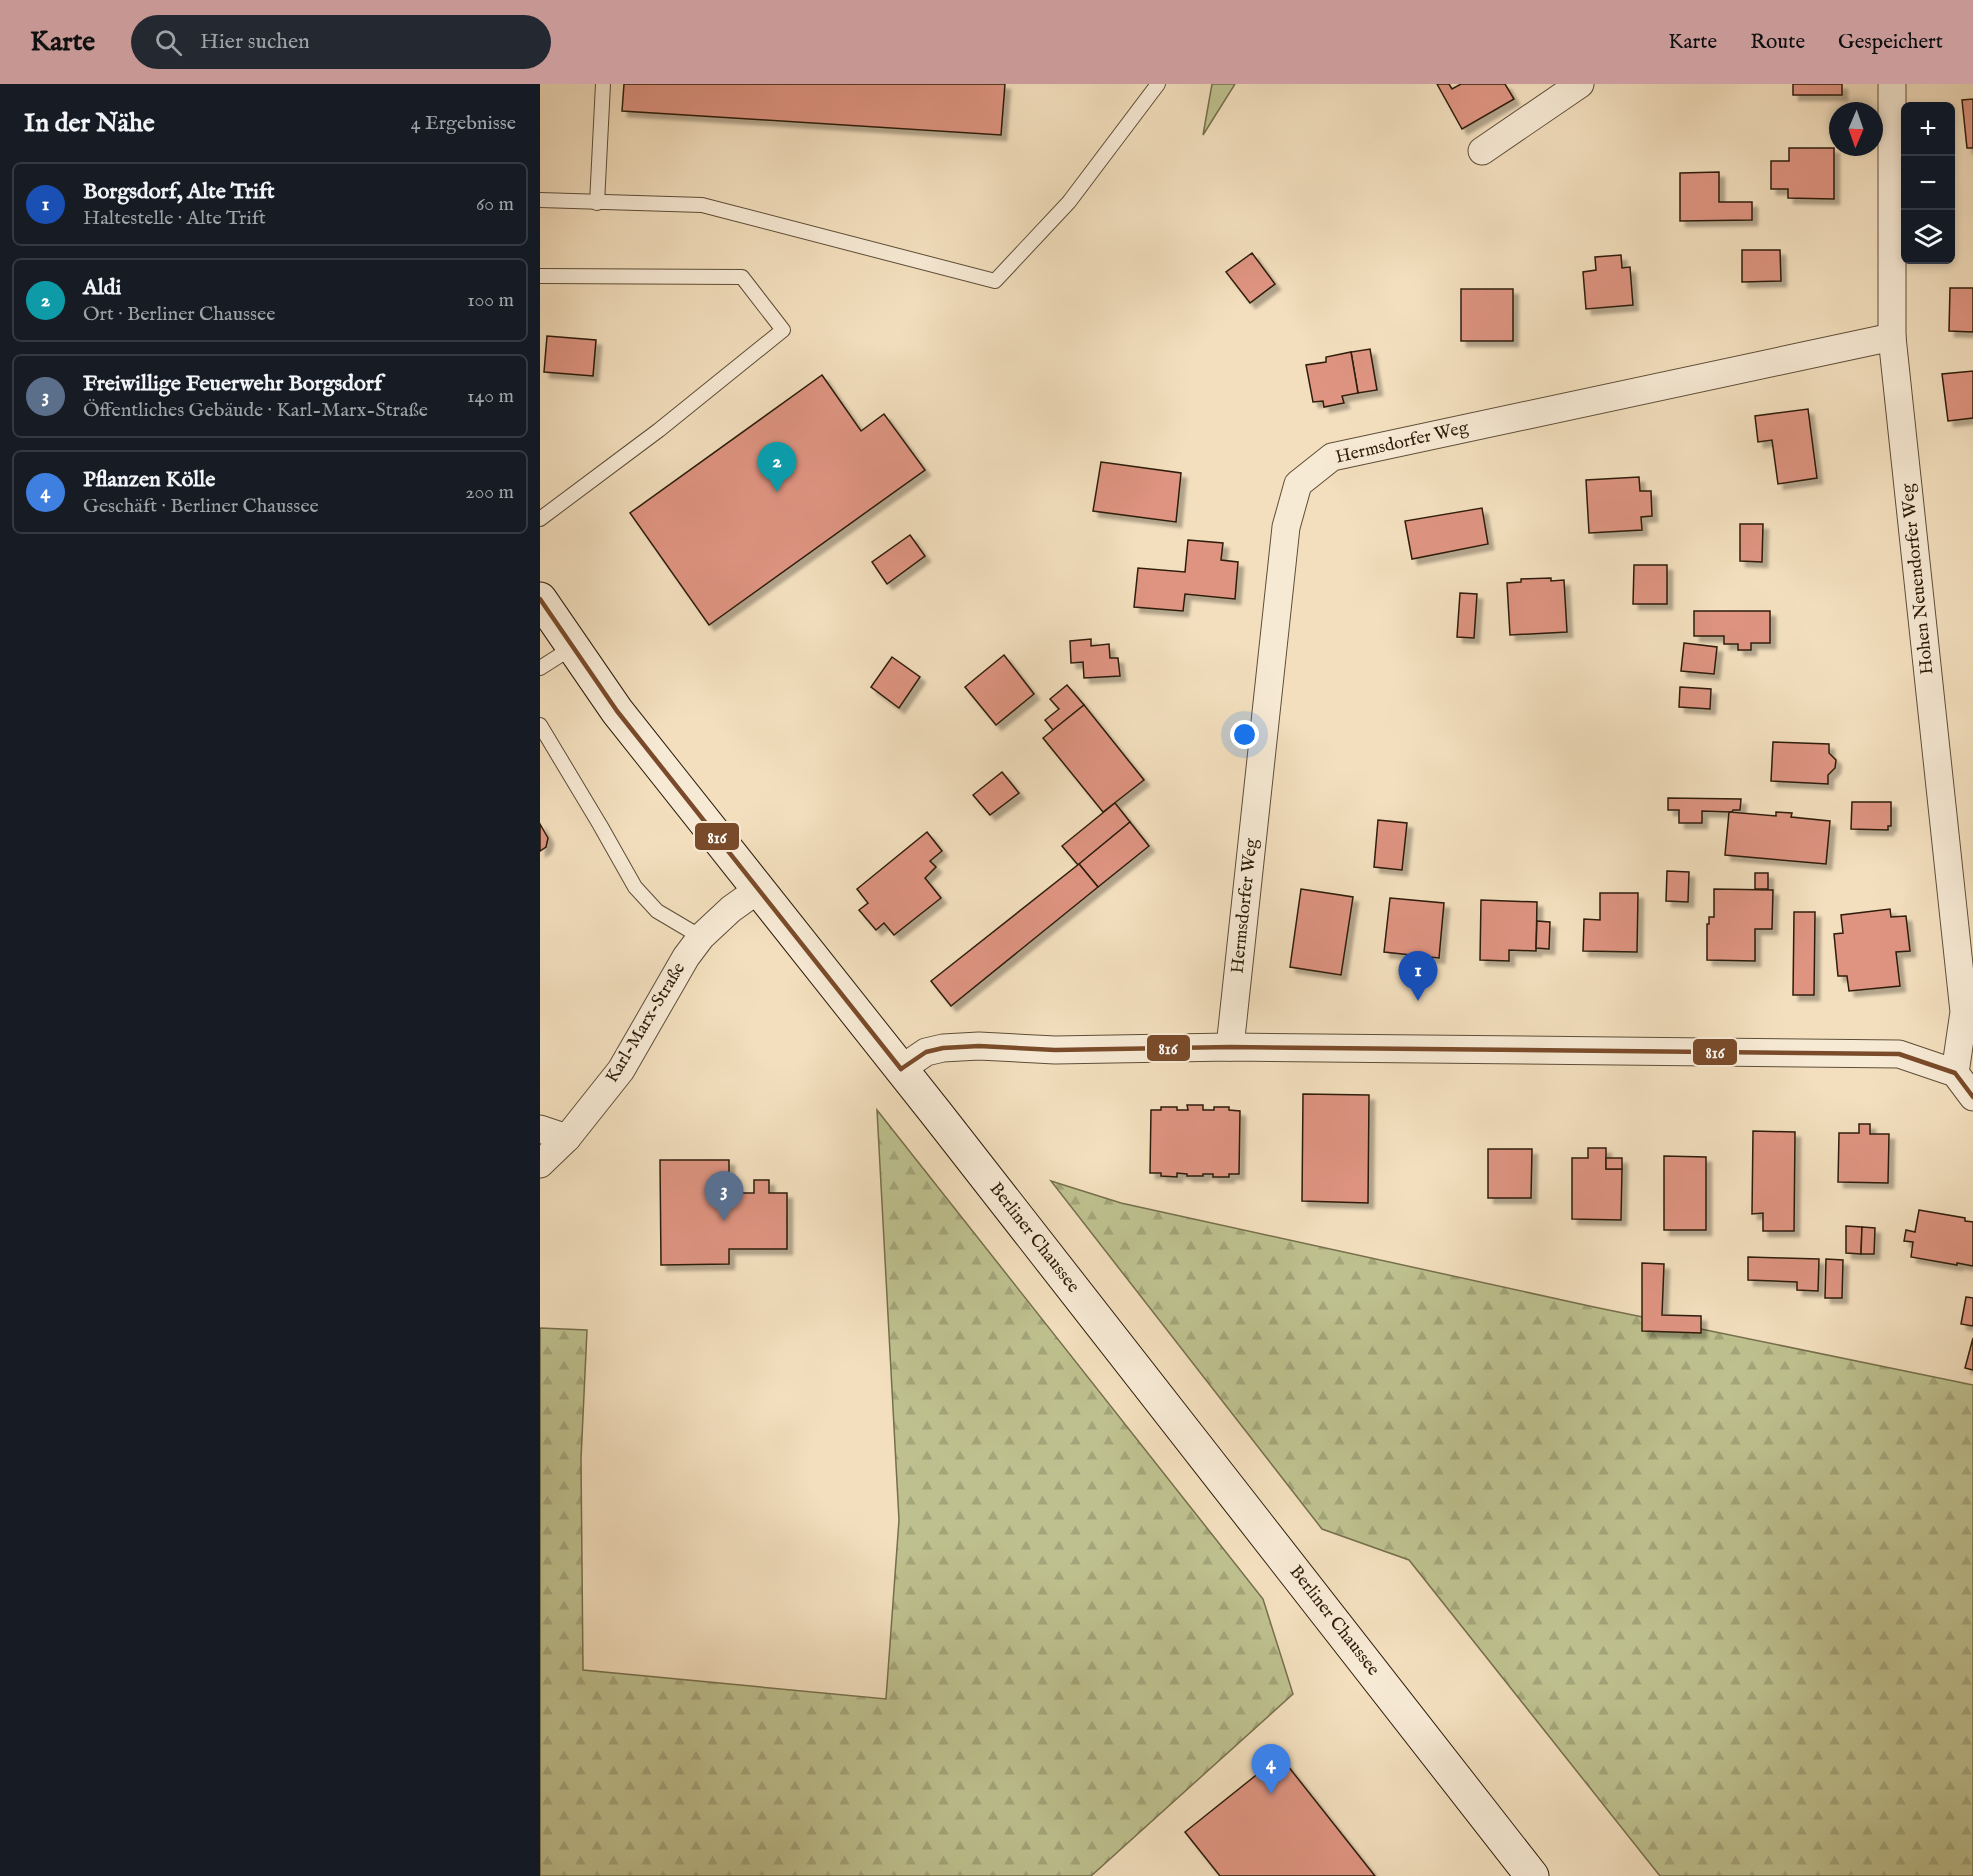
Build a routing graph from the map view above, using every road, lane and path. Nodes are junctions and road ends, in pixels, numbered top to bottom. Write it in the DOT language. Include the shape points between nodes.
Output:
graph roads {
  1 [pos="603,84"];
  2 [pos="1158,84"];
  3 [pos="1580,84"];
  4 [pos="1892,84"];
  5 [pos="1482,151"];
  6 [pos="540,200"];
  7 [pos="597,203"];
  8 [pos="540,276"];
  9 [pos="1892,337"];
  10 [pos="540,519"];
  11 [pos="540,599"];
  12 [pos="573,647"];
  13 [pos="540,668"];
  14 [pos="540,725"];
  15 [pos="759,889"];
  16 [pos="701,937"];
  17 [pos="1230,1047"];
  18 [pos="901,1069"];
  19 [pos="1954,1073"];
  20 [pos="1973,1097"];
  21 [pos="540,1129"];
  22 [pos="567,1138"];
  23 [pos="540,1164"];
  24 [pos="1532,1876"];
  1 -- 7 [label="lane"];
  2 -- 7 [label="lane" via="1069,202 995,281 702,205"];
  3 -- 5 [label="street"];
  4 -- 9 [label="street, Hohen Neuendorfer Weg"];
  6 -- 7 [label="lane"];
  8 -- 10 [label="lane" via="742,276 783,330"];
  9 -- 17 [label="street, Hermsdorfer Weg" via="1332,457 1298,484 1286,527"];
  9 -- 19 [label="street, Hohen Neuendorfer Weg" via="1964,1012"];
  11 -- 12 [label="main road, Berliner Chaussee"];
  12 -- 13 [label="lane"];
  12 -- 15 [label="main road, Berliner Chaussee" via="617,711"];
  14 -- 16 [label="lane" via="635,887 657,911"];
  15 -- 16 [label="street, Karl-Marx-Straße"];
  15 -- 18 [label="main road, Berliner Chaussee"];
  16 -- 22 [label="street, Karl-Marx-Straße" via="621,1070"];
  17 -- 18 [label="street" via="943,1048 926,1052"];
  17 -- 19 [label="street" via="1899,1054"];
  18 -- 24 [label="main road, Berliner Chaussee"];
  19 -- 20 [label="street"];
  21 -- 22 [label="street"];
  22 -- 23 [label="street, Karl-Marx-Straße"];
}
